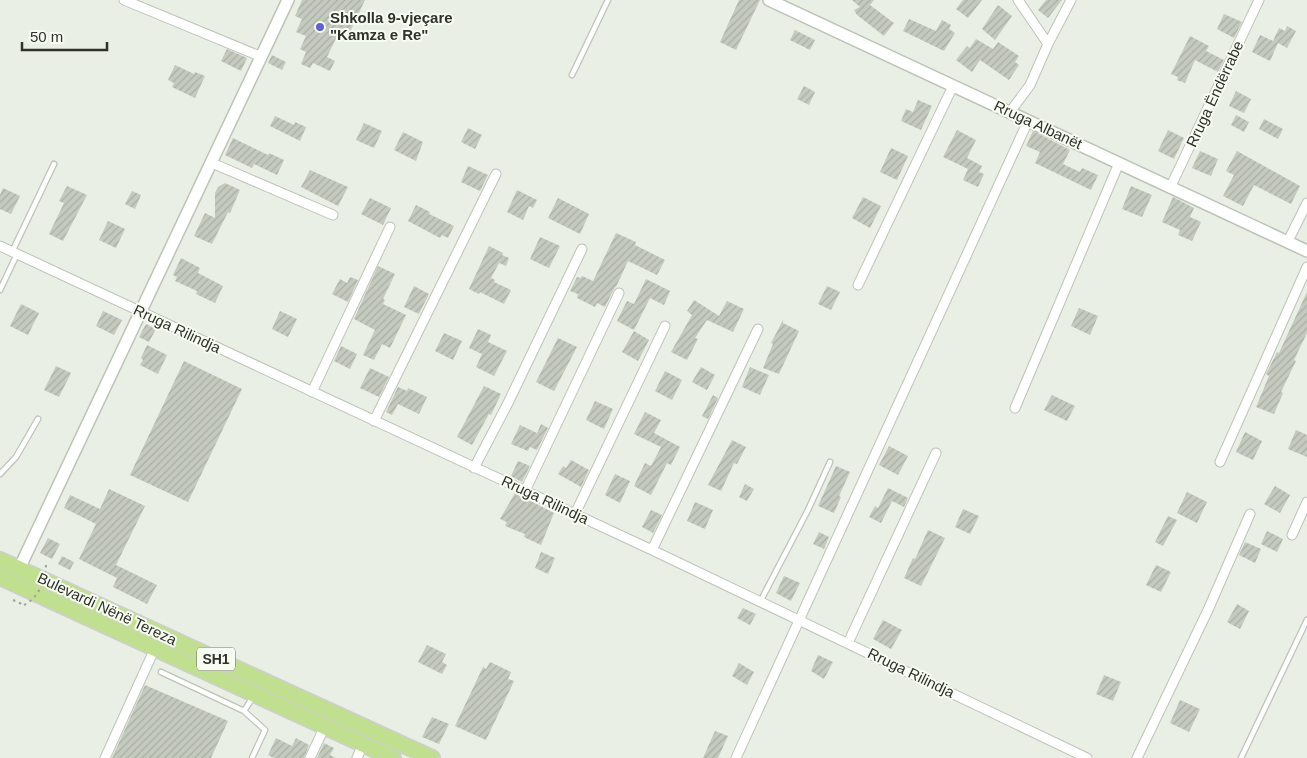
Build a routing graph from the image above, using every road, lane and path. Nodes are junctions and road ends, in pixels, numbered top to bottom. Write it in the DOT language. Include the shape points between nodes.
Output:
graph roads {
  1 [pos="124,0"];
  2 [pos="288,0"];
  3 [pos="608,0"];
  4 [pos="769,0"];
  5 [pos="1018,0"];
  6 [pos="1071,0"];
  7 [pos="1259,0"];
  8 [pos="1048,44"];
  9 [pos="262,57"];
  10 [pos="572,75"];
  11 [pos="953,86"];
  12 [pos="1010,112"];
  13 [pos="1028,121"];
  14 [pos="212,163"];
  15 [pos="1119,163"];
  16 [pos="54,164"];
  17 [pos="496,174"];
  18 [pos="1170,188"];
  19 [pos="1307,204"];
  20 [pos="333,215"];
  21 [pos="390,227"];
  22 [pos="1288,241"];
  23 [pos="0,246"];
  24 [pos="582,250"];
  25 [pos="1307,250"];
  26 [pos="15,253"];
  27 [pos="1307,267"];
  28 [pos="858,285"];
  29 [pos="0,290"];
  30 [pos="619,293"];
  31 [pos="140,312"];
  32 [pos="665,326"];
  33 [pos="758,329"];
  34 [pos="312,392"];
  35 [pos="1015,408"];
  36 [pos="38,419"];
  37 [pos="374,421"];
  38 [pos="936,453"];
  39 [pos="830,462"];
  40 [pos="1220,462"];
  41 [pos="474,468"];
  42 [pos="0,474"];
  43 [pos="525,491"];
  44 [pos="1307,502"];
  45 [pos="576,514"];
  46 [pos="1250,514"];
  47 [pos="1292,535"];
  48 [pos="652,550"];
  49 [pos="0,560"];
  50 [pos="46,565"];
  51 [pos="19,569"];
  52 [pos="0,577"];
  53 [pos="13,600"];
  54 [pos="760,602"];
  55 [pos="800,620"];
  56 [pos="1307,620"];
  57 [pos="848,643"];
  58 [pos="155,648"];
  59 [pos="161,672"];
  60 [pos="255,694"];
  61 [pos="244,711"];
  62 [pos="325,726"];
  63 [pos="363,744"];
  64 [pos="104,758"];
  65 [pos="252,758"];
  66 [pos="310,758"];
  67 [pos="357,758"];
  68 [pos="393,758"];
  69 [pos="432,758"];
  70 [pos="736,758"];
  71 [pos="1088,758"];
  72 [pos="1138,758"];
  73 [pos="1241,758"];
  1 -- 9 [label="street"];
  2 -- 9 [label="street"];
  3 -- 10 [label="lane"];
  4 -- 11 [label="street, Rruga Albanët"];
  5 -- 8 [label="street"];
  6 -- 8 [label="street"];
  7 -- 18 [label="street, Rruga Ëndërrabe"];
  8 -- 12 [label="street" via="1030,85"];
  9 -- 14 [label="street"];
  11 -- 12 [label="street, Rruga Albanët"];
  11 -- 28 [label="street"];
  12 -- 13 [label="street, Rruga Albanët"];
  13 -- 15 [label="street, Rruga Albanët"];
  13 -- 55 [label="street"];
  14 -- 20 [label="street"];
  14 -- 31 [label="street"];
  15 -- 18 [label="street, Rruga Albanët"];
  15 -- 35 [label="street"];
  16 -- 26 [label="lane"];
  17 -- 37 [label="street"];
  18 -- 22 [label="street, Rruga Albanët"];
  19 -- 22 [label="street"];
  21 -- 34 [label="street"];
  22 -- 25 [label="street, Rruga Albanët"];
  23 -- 26 [label="street, Rruga Rilindja"];
  24 -- 41 [label="street"];
  26 -- 29 [label="lane"];
  26 -- 31 [label="street, Rruga Rilindja"];
  27 -- 40 [label="street"];
  30 -- 43 [label="street"];
  31 -- 34 [label="street, Rruga Rilindja"];
  31 -- 51 [label="street"];
  32 -- 45 [label="street"];
  33 -- 48 [label="street"];
  34 -- 37 [label="street, Rruga Rilindja"];
  36 -- 42 [label="lane" via="16,457"];
  37 -- 41 [label="street, Rruga Rilindja"];
  38 -- 57 [label="street"];
  39 -- 54 [label="lane"];
  41 -- 43 [label="street, Rruga Rilindja"];
  43 -- 45 [label="street, Rruga Rilindja"];
  44 -- 47 [label="street"];
  45 -- 48 [label="street, Rruga Rilindja"];
  46 -- 72 [label="street"];
  48 -- 54 [label="street, Rruga Rilindja"];
  49 -- 51 [label="main road, Bulevardi Nënë Tereza / SH1"];
  50 -- 53 [label="path, bridge" via="38,592 30,602 24,606"];
  51 -- 69 [label="main road, Bulevardi Nënë Tereza / SH1"];
  52 -- 58 [label="main road, Bulevardi Nënë Tereza / SH1"];
  54 -- 55 [label="street, Rruga Rilindja"];
  55 -- 57 [label="street, Rruga Rilindja"];
  55 -- 70 [label="street"];
  56 -- 73 [label="lane"];
  57 -- 71 [label="street, Rruga Rilindja"];
  58 -- 60 [label="main road, Bulevardi Nënë Tereza / SH1"];
  58 -- 64 [label="street"];
  59 -- 61 [label="lane"];
  60 -- 61 [label="lane"];
  60 -- 62 [label="main road, Bulevardi Nënë Tereza / SH1"];
  61 -- 65 [label="lane" via="265,730"];
  62 -- 63 [label="main road, Bulevardi Nënë Tereza / SH1"];
  62 -- 66 [label="street"];
  63 -- 67 [label="street"];
  63 -- 68 [label="main road, Bulevardi Nënë Tereza / SH1"];
}
